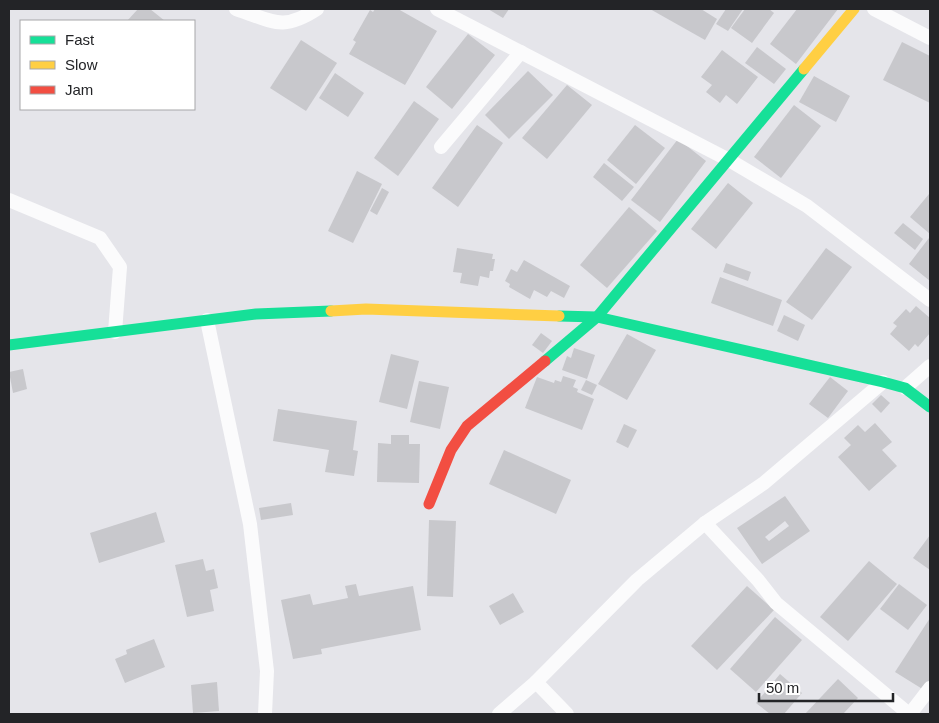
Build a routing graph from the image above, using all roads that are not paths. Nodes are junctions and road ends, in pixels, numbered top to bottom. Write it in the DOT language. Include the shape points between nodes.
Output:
graph roads {
  1 [pos="236,9"];
  2 [pos="317,9"];
  3 [pos="437,9"];
  4 [pos="854,9"];
  5 [pos="874,9"];
  6 [pos="930,38"];
  7 [pos="521,52"];
  8 [pos="441,147"];
  9 [pos="729,160"];
  10 [pos="9,200"];
  11 [pos="930,300"];
  12 [pos="597,317"];
  13 [pos="207,320"];
  14 [pos="115,332"];
  15 [pos="9,345"];
  16 [pos="930,366"];
  17 [pos="883,382"];
  18 [pos="905,388"];
  19 [pos="930,406"];
  20 [pos="429,504"];
  21 [pos="705,523"];
  22 [pos="536,682"];
  23 [pos="930,688"];
  24 [pos="265,714"];
  25 [pos="499,714"];
  26 [pos="568,714"];
  27 [pos="910,714"];
  1 -- 2 [label="street" via="284,24 301,20"];
  3 -- 7 [label="street"];
  4 -- 9 [label="street"];
  5 -- 6 [label="street"];
  7 -- 8 [label="street"];
  7 -- 9 [label="street"];
  9 -- 11 [label="street" via="807,206"];
  9 -- 12 [label="street"];
  10 -- 14 [label="street" via="100,238 120,267"];
  12 -- 13 [label="street" via="366,309 256,314"];
  12 -- 17 [label="street"];
  12 -- 20 [label="street" via="467,426 451,450"];
  13 -- 14 [label="street"];
  13 -- 24 [label="street" via="250,524 267,670"];
  14 -- 15 [label="street"];
  16 -- 18 [label="street"];
  17 -- 18 [label="street"];
  17 -- 21 [label="street" via="764,483"];
  18 -- 19 [label="street"];
  21 -- 22 [label="street" via="637,580"];
  21 -- 27 [label="street" via="776,603"];
  22 -- 25 [label="street"];
  22 -- 26 [label="street"];
  23 -- 27 [label="street"];
}
